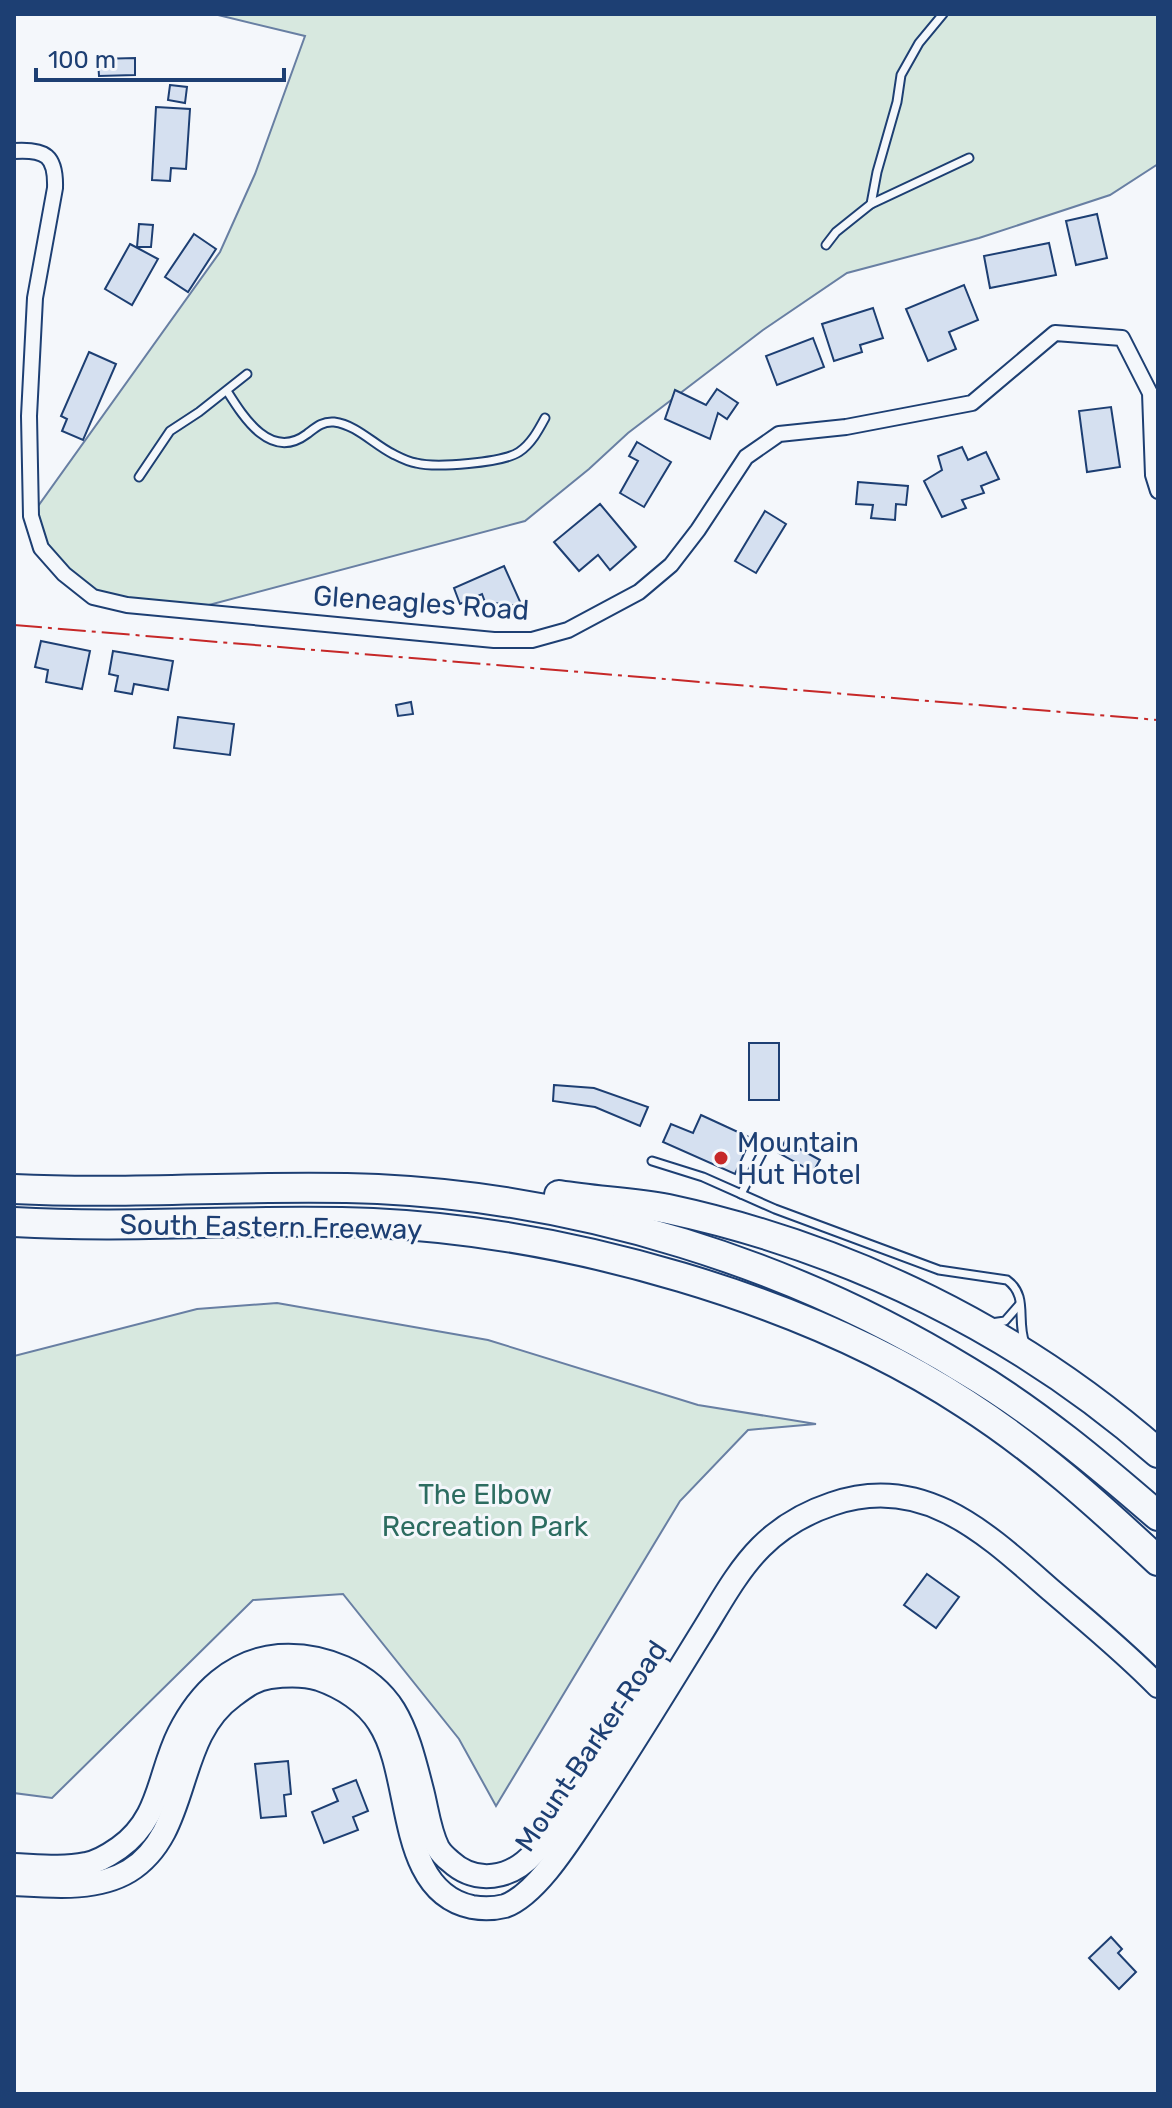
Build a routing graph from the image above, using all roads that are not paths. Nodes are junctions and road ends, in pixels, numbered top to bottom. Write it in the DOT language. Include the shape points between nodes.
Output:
graph roads {
  1 [pos="943,14"];
  2 [pos="14,151"];
  3 [pos="969,158"];
  4 [pos="871,204"];
  5 [pos="826,245"];
  6 [pos="247,374"];
  7 [pos="227,391"];
  8 [pos="545,418"];
  9 [pos="139,477"];
  10 [pos="1158,491"];
  11 [pos="763,1151"];
  12 [pos="652,1161"];
  13 [pos="14,1189"];
  14 [pos="378,1189"];
  15 [pos="741,1194"];
  16 [pos="14,1222"];
  17 [pos="1021,1303"];
  18 [pos="969,1320"];
  19 [pos="1033,1356"];
  20 [pos="965,1403"];
  21 [pos="1158,1453"];
  22 [pos="1158,1516"];
  23 [pos="1158,1561"];
  24 [pos="1158,1583"];
  25 [pos="1158,1673"];
  26 [pos="353,1684"];
  27 [pos="1158,1686"];
  28 [pos="128,1841"];
  29 [pos="144,1859"];
  30 [pos="14,1865"];
  31 [pos="14,1884"];
  1 -- 4 [label="lane" via="901,75"];
  2 -- 10 [label="street, Gleneagles Road" via="44,154 55,174 35,298 31,516 41,548 93,597 127,605 532,640 568,630 639,592 671,565 746,457 779,434 972,403 1055,333 1122,338 1150,393"];
  3 -- 4 [label="lane"];
  4 -- 5 [label="lane"];
  6 -- 7 [label="lane"];
  7 -- 8 [label="lane" via="246,421 265,438 285,443 332,421 355,428 416,464 505,459 534,437"];
  7 -- 9 [label="lane" via="170,431"];
  11 -- 15 [label="lane"];
  12 -- 15 [label="lane"];
  13 -- 14 [label="highway, South Eastern Freeway"];
  14 -- 18 [label="highway" via="493,1184 665,1209 810,1250"];
  14 -- 22 [label="highway, South Eastern Freeway" via="554,1211 627,1228 809,1290 967,1371 1042,1421"];
  15 -- 17 [label="lane" via="939,1270 1004,1279 1017,1289"];
  16 -- 20 [label="highway, South Eastern Freeway" via="376,1224 554,1245 638,1265 808,1322"];
  17 -- 18 [label="lane" via="1001,1322"];
  17 -- 19 [label="lane" via="1021,1330"];
  18 -- 19 [label="highway"];
  19 -- 21 [label="highway"];
  20 -- 23 [label="highway, South Eastern Freeway" via="1037,1454"];
  20 -- 24 [label="highway"];
  25 -- 26 [label="main road, Mount Barker Road" via="982,1519 954,1503 897,1486 829,1495 799,1507 750,1544 532,1855 504,1874 484,1878 461,1871 439,1851 393,1709"];
  26 -- 27 [label="main road, Mount Barker Road" via="393,1753 423,1868 434,1886 456,1903 485,1909 508,1905 558,1855 758,1550 800,1518 841,1501 868,1496 925,1501 968,1523"];
  26 -- 28 [label="main road, Mount Barker Road" via="332,1661 280,1656 253,1660 228,1672 196,1705 178,1735 154,1803"];
  26 -- 29 [label="main road, Mount Barker Road" via="292,1675 259,1679 224,1702 198,1736 171,1816"];
  28 -- 29 [label="lane"];
  28 -- 30 [label="main road, Mount Barker Road" via="88,1864"];
  29 -- 31 [label="main road, Mount Barker Road" via="127,1872 93,1884"];
}
